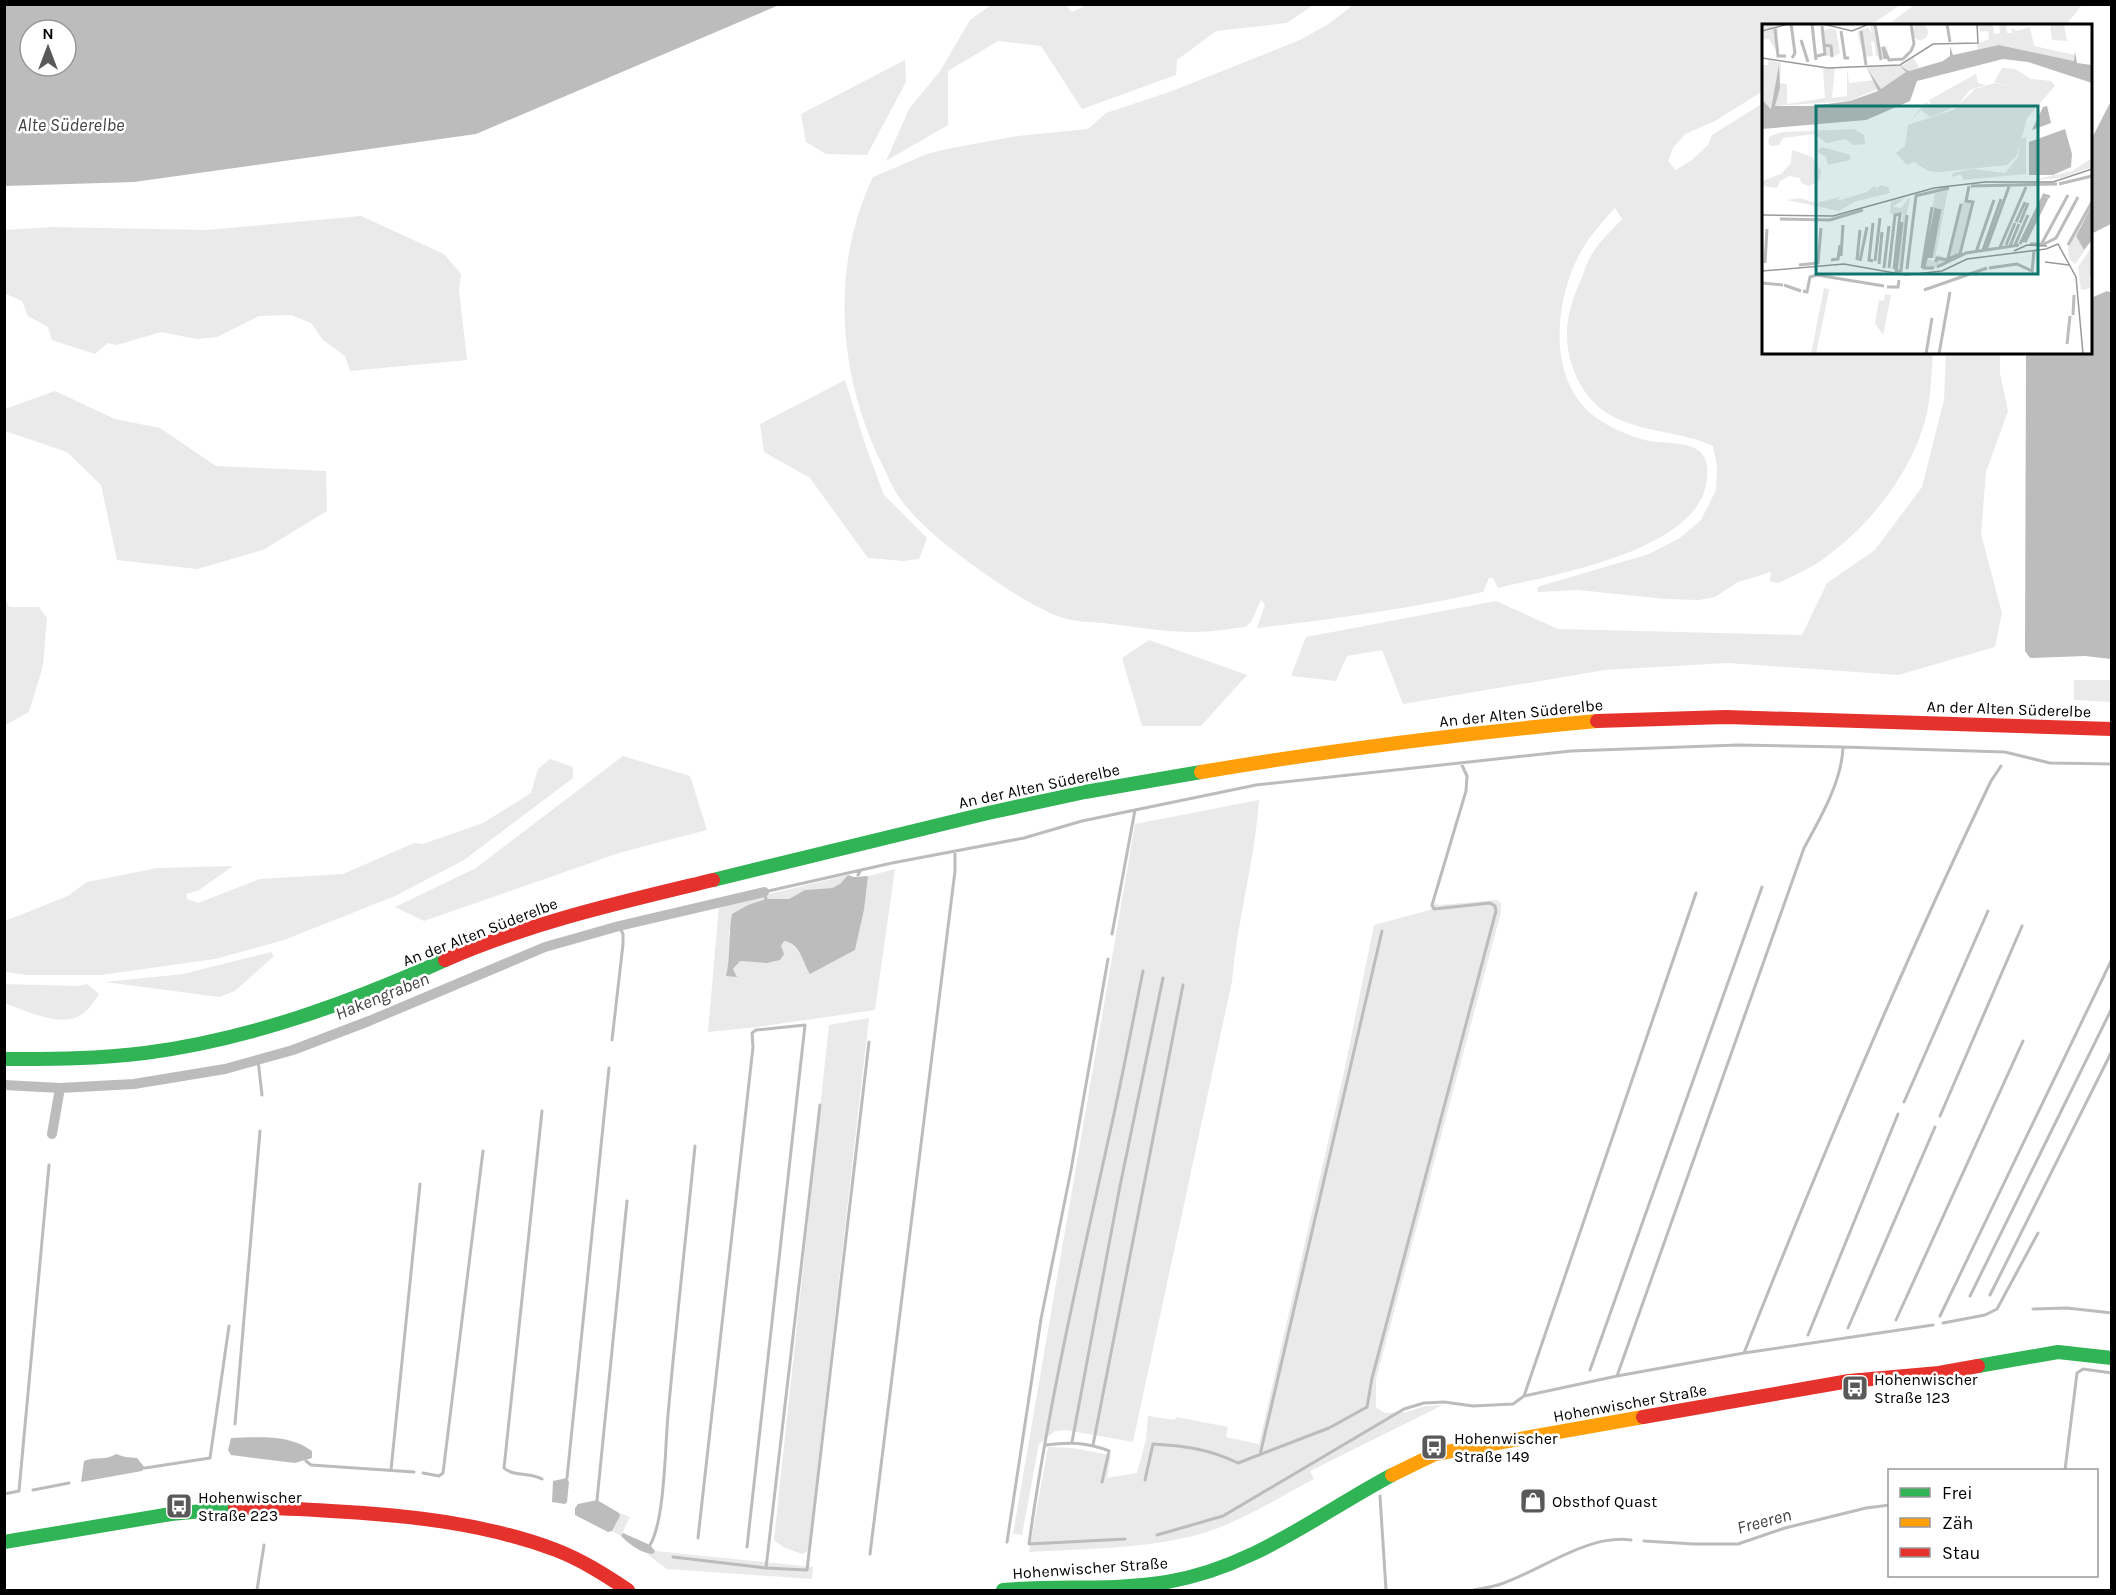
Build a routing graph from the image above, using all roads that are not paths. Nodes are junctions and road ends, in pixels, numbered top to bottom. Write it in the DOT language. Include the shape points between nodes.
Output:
graph roads {
  1 [pos="2112,729"];
  2 [pos="4,1059"];
  3 [pos="2112,1358"];
  4 [pos="4,1542"];
  5 [pos="628,1590"];
  6 [pos="1003,1590"];
  1 -- 2 [label="main road, An der Alten Süderelbe" via="1657,717 1529,727 1253,763 1044,801 547,921 371,993 227,1039 168,1051 101,1058"];
  3 -- 6 [label="main road, Hohenwischer Straße" via="2058,1352 1939,1373 1849,1381 1435,1454 1262,1550 1202,1573 1132,1586"];
  4 -- 5 [label="main road" via="224,1508 372,1512 535,1542 562,1551"];
}
